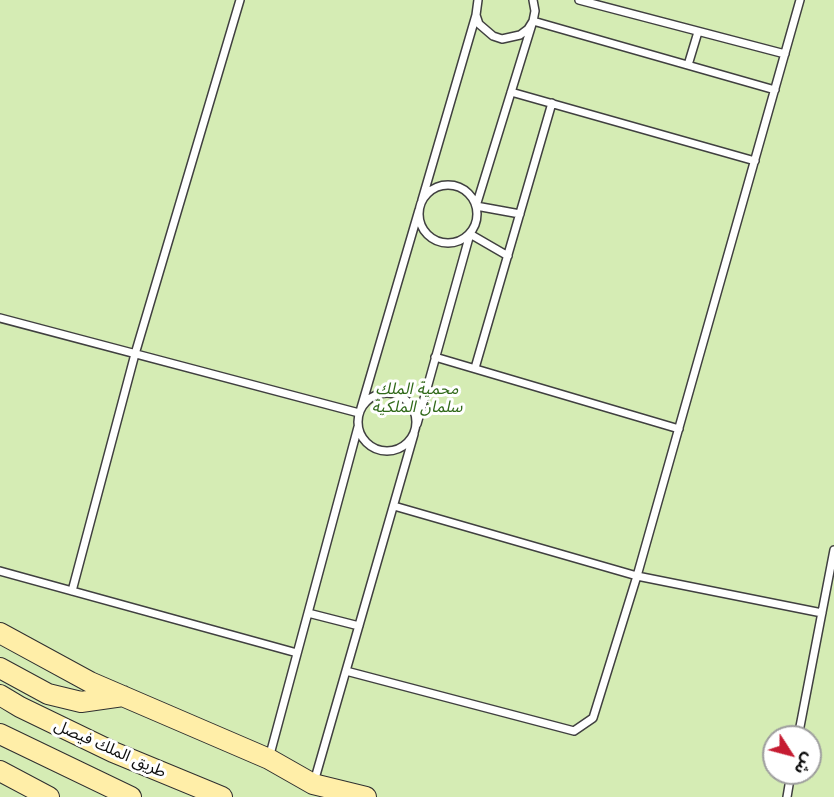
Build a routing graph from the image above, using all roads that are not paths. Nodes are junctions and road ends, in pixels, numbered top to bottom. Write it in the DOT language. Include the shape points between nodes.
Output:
graph roads {
  1 [pos="240,0"];
  2 [pos="476,0"];
  3 [pos="533,0"];
  4 [pos="579,0"];
  5 [pos="801,0"];
  6 [pos="476,15"];
  7 [pos="533,21"];
  8 [pos="698,32"];
  9 [pos="785,54"];
  10 [pos="688,65"];
  11 [pos="775,90"];
  12 [pos="511,92"];
  13 [pos="552,103"];
  14 [pos="755,161"];
  15 [pos="422,200"];
  16 [pos="476,206"];
  17 [pos="418,210"];
  18 [pos="520,214"];
  19 [pos="470,234"];
  20 [pos="508,256"];
  21 [pos="0,318"];
  22 [pos="135,354"];
  23 [pos="435,357"];
  24 [pos="475,368"];
  25 [pos="360,411"];
  26 [pos="417,424"];
  27 [pos="358,428"];
  28 [pos="679,429"];
  29 [pos="414,434"];
  30 [pos="394,506"];
  31 [pos="834,550"];
  32 [pos="0,571"];
  33 [pos="637,576"];
  34 [pos="72,591"];
  35 [pos="308,613"];
  36 [pos="822,613"];
  37 [pos="359,626"];
  38 [pos="0,633"];
  39 [pos="297,653"];
  40 [pos="0,668"];
  41 [pos="346,671"];
  42 [pos="0,696"];
  43 [pos="123,696"];
  44 [pos="800,725"];
  45 [pos="0,734"];
  46 [pos="269,759"];
  47 [pos="0,771"];
  48 [pos="313,784"];
  49 [pos="49,797"];
  50 [pos="131,797"];
  51 [pos="222,797"];
  52 [pos="366,797"];
  1 -- 22 [label="lane"];
  2 -- 6 [label="lane"];
  3 -- 7 [label="lane"];
  4 -- 8 [label="lane"];
  5 -- 9 [label="lane"];
  6 -- 7 [label="lane" via="485,31 502,39 520,35"];
  6 -- 15 [label="lane"];
  7 -- 10 [label="lane"];
  7 -- 12 [label="lane"];
  8 -- 9 [label="lane"];
  8 -- 10 [label="lane"];
  9 -- 11 [label="lane"];
  10 -- 11 [label="lane"];
  11 -- 14 [label="lane"];
  12 -- 13 [label="lane"];
  12 -- 16 [label="lane"];
  13 -- 14 [label="lane"];
  13 -- 18 [label="lane"];
  14 -- 28 [label="lane"];
  15 -- 16 [label="lane" via="428,192 446,184 465,190"];
  15 -- 17 [label="lane"];
  16 -- 18 [label="lane"];
  16 -- 19 [label="lane" via="478,216"];
  17 -- 19 [label="lane" via="422,228 435,242 454,243"];
  17 -- 25 [label="lane"];
  18 -- 20 [label="lane"];
  19 -- 20 [label="lane"];
  19 -- 23 [label="lane"];
  20 -- 24 [label="lane"];
  21 -- 22 [label="lane"];
  22 -- 25 [label="lane"];
  22 -- 34 [label="lane"];
  23 -- 24 [label="lane"];
  23 -- 26 [label="lane"];
  24 -- 28 [label="lane"];
  25 -- 26 [label="lane" via="375,395 395,393 411,405"];
  25 -- 27 [label="lane"];
  26 -- 29 [label="lane"];
  27 -- 29 [label="lane" via="366,444 384,452 402,448"];
  27 -- 35 [label="lane"];
  28 -- 33 [label="lane"];
  29 -- 30 [label="lane"];
  30 -- 33 [label="lane"];
  30 -- 37 [label="lane"];
  31 -- 36 [label="lane"];
  32 -- 34 [label="lane"];
  33 -- 36 [label="lane"];
  33 -- 41 [label="lane" via="593,718 574,731"];
  34 -- 39 [label="lane"];
  35 -- 37 [label="lane"];
  35 -- 39 [label="lane"];
  36 -- 44 [label="lane"];
  37 -- 41 [label="lane"];
  38 -- 43 [label="street"];
  39 -- 46 [label="lane"];
  40 -- 43 [label="street" via="48,694 81,702"];
  41 -- 48 [label="lane"];
  42 -- 51 [label="street, طريق الملك فيصل" via="113,752"];
  43 -- 46 [label="street"];
  45 -- 50 [label="street, طريق الملك فيصل"];
  46 -- 48 [label="street"];
  47 -- 49 [label="street"];
  48 -- 52 [label="street"];
}
